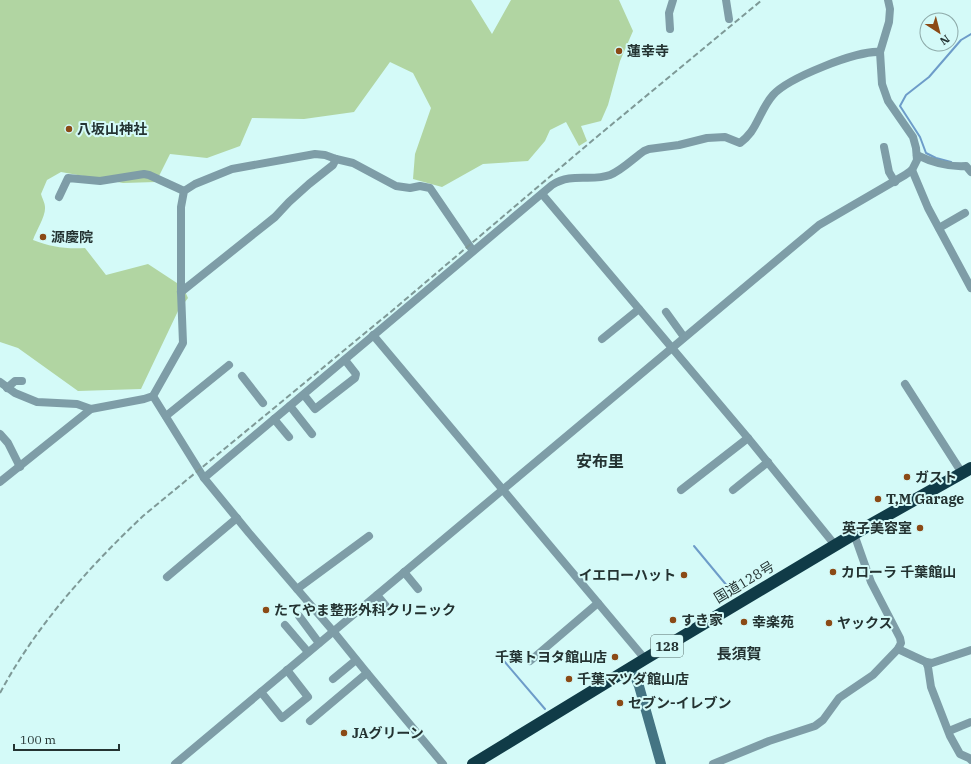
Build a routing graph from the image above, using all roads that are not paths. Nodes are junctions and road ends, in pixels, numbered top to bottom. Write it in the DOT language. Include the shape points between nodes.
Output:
graph roads {
  1 [pos="674,0"];
  2 [pos="726,0"];
  3 [pos="888,0"];
  4 [pos="729,19"];
  5 [pos="670,29"];
  6 [pos="880,52"];
  7 [pos="884,147"];
  8 [pos="917,156"];
  9 [pos="336,159"];
  10 [pos="912,170"];
  11 [pos="971,172"];
  12 [pos="895,182"];
  13 [pos="184,191"];
  14 [pos="542,194"];
  15 [pos="59,197"];
  16 [pos="965,213"];
  17 [pos="939,228"];
  18 [pos="473,251"];
  19 [pos="971,288"];
  20 [pos="181,292"];
  21 [pos="639,309"];
  22 [pos="666,312"];
  23 [pos="373,335"];
  24 [pos="684,337"];
  25 [pos="602,339"];
  26 [pos="671,348"];
  27 [pos="345,360"];
  28 [pos="229,365"];
  29 [pos="242,376"];
  30 [pos="22,381"];
  31 [pos="0,382"];
  32 [pos="905,384"];
  33 [pos="7,388"];
  34 [pos="304,394"];
  35 [pos="153,396"];
  36 [pos="263,403"];
  37 [pos="290,406"];
  38 [pos="91,409"];
  39 [pos="166,416"];
  40 [pos="274,419"];
  41 [pos="0,434"];
  42 [pos="312,434"];
  43 [pos="290,437"];
  44 [pos="748,438"];
  45 [pos="768,462"];
  46 [pos="20,467"];
  47 [pos="966,471"];
  48 [pos="204,478"];
  49 [pos="0,482"];
  50 [pos="502,489"];
  51 [pos="681,490"];
  52 [pos="733,490"];
  53 [pos="237,518"];
  54 [pos="854,534"];
  55 [pos="369,536"];
  56 [pos="835,545"];
  57 [pos="404,572"];
  58 [pos="167,577"];
  59 [pos="418,588"];
  60 [pos="297,590"];
  61 [pos="377,595"];
  62 [pos="598,603"];
  63 [pos="391,612"];
  64 [pos="299,616"];
  65 [pos="286,625"];
  66 [pos="333,631"];
  67 [pos="320,643"];
  68 [pos="898,649"];
  69 [pos="971,650"];
  70 [pos="308,652"];
  71 [pos="645,658"];
  72 [pos="356,660"];
  73 [pos="530,661"];
  74 [pos="926,662"];
  75 [pos="631,667"];
  76 [pos="287,670"];
  77 [pos="367,673"];
  78 [pos="333,679"];
  79 [pos="261,692"];
  80 [pos="310,721"];
  81 [pos="971,722"];
  82 [pos="949,731"];
  83 [pos="971,760"];
  84 [pos="175,764"];
  85 [pos="443,764"];
  86 [pos="473,764"];
  87 [pos="661,764"];
  88 [pos="713,764"];
  1 -- 5 [label="street" via="669,13"];
  2 -- 4 [label="street"];
  3 -- 6 [label="street" via="889,22"];
  6 -- 8 [label="street" via="882,84 888,101 913,137"];
  6 -- 14 [label="street" via="844,58 790,82 773,95 751,132 740,143 725,137 707,138 649,149 609,175 560,180"];
  7 -- 12 [label="street" via="889,172"];
  8 -- 10 [label="street"];
  8 -- 11 [label="street" via="949,165 966,166"];
  9 -- 13 [label="street" via="315,154 232,169"];
  9 -- 18 [label="street" via="353,163 396,186 430,188"];
  9 -- 20 [label="street" via="333,165 275,217"];
  10 -- 12 [label="street"];
  10 -- 17 [label="street"];
  12 -- 24 [label="street" via="819,225"];
  13 -- 15 [label="street" via="144,174 100,181 68,178"];
  13 -- 20 [label="street" via="181,207"];
  14 -- 18 [label="street"];
  14 -- 21 [label="street"];
  16 -- 17 [label="street"];
  17 -- 19 [label="street"];
  18 -- 23 [label="street"];
  20 -- 35 [label="street" via="183,343"];
  21 -- 25 [label="street"];
  21 -- 26 [label="street"];
  22 -- 24 [label="street"];
  23 -- 27 [label="street"];
  23 -- 50 [label="street"];
  24 -- 26 [label="street"];
  26 -- 44 [label="street"];
  26 -- 50 [label="street"];
  27 -- 34 [label="street"];
  27 -- 34 [label="street" via="356,374 356,378 315,409"];
  28 -- 39 [label="street"];
  29 -- 36 [label="street"];
  30 -- 33 [label="street" via="16,381"];
  31 -- 33 [label="street"];
  32 -- 47 [label="street"];
  33 -- 38 [label="street" via="37,402 77,404"];
  34 -- 37 [label="street"];
  35 -- 38 [label="street"];
  35 -- 39 [label="street"];
  37 -- 40 [label="street"];
  37 -- 42 [label="street"];
  38 -- 46 [label="street"];
  39 -- 48 [label="street"];
  40 -- 43 [label="street"];
  40 -- 48 [label="street"];
  41 -- 46 [label="street" via="8,443"];
  44 -- 45 [label="street"];
  44 -- 51 [label="street"];
  45 -- 52 [label="street"];
  45 -- 56 [label="street"];
  46 -- 49 [label="street"];
  47 -- 54 [label="highway, 国道128号 / 128"];
  48 -- 53 [label="street"];
  50 -- 57 [label="street"];
  50 -- 62 [label="street"];
  53 -- 58 [label="street"];
  53 -- 60 [label="street"];
  54 -- 56 [label="highway, 国道128号 / 128"];
  54 -- 68 [label="street" via="871,582 900,638"];
  55 -- 60 [label="street"];
  56 -- 71 [label="highway, 国道128号 / 128"];
  57 -- 59 [label="street"];
  57 -- 61 [label="street"];
  60 -- 66 [label="street"];
  61 -- 63 [label="street"];
  61 -- 66 [label="street"];
  62 -- 71 [label="street"];
  62 -- 73 [label="street"];
  64 -- 67 [label="street"];
  65 -- 70 [label="street"];
  66 -- 67 [label="street"];
  66 -- 72 [label="street"];
  67 -- 70 [label="street"];
  68 -- 74 [label="street"];
  68 -- 88 [label="street" via="873,675 839,698 823,720 815,726 769,741"];
  69 -- 74 [label="street" via="932,663"];
  70 -- 76 [label="street"];
  71 -- 75 [label="highway, 国道128号 / 128"];
  72 -- 77 [label="street"];
  72 -- 78 [label="street"];
  74 -- 82 [label="street" via="931,687"];
  75 -- 86 [label="highway, 国道128号 / 128"];
  75 -- 87 [label="street" via="639,686"];
  76 -- 79 [label="street"];
  76 -- 79 [label="street" via="308,697 282,718"];
  77 -- 80 [label="street"];
  77 -- 85 [label="street"];
  79 -- 84 [label="street"];
  81 -- 82 [label="street"];
  82 -- 83 [label="street" via="960,754"];
}
